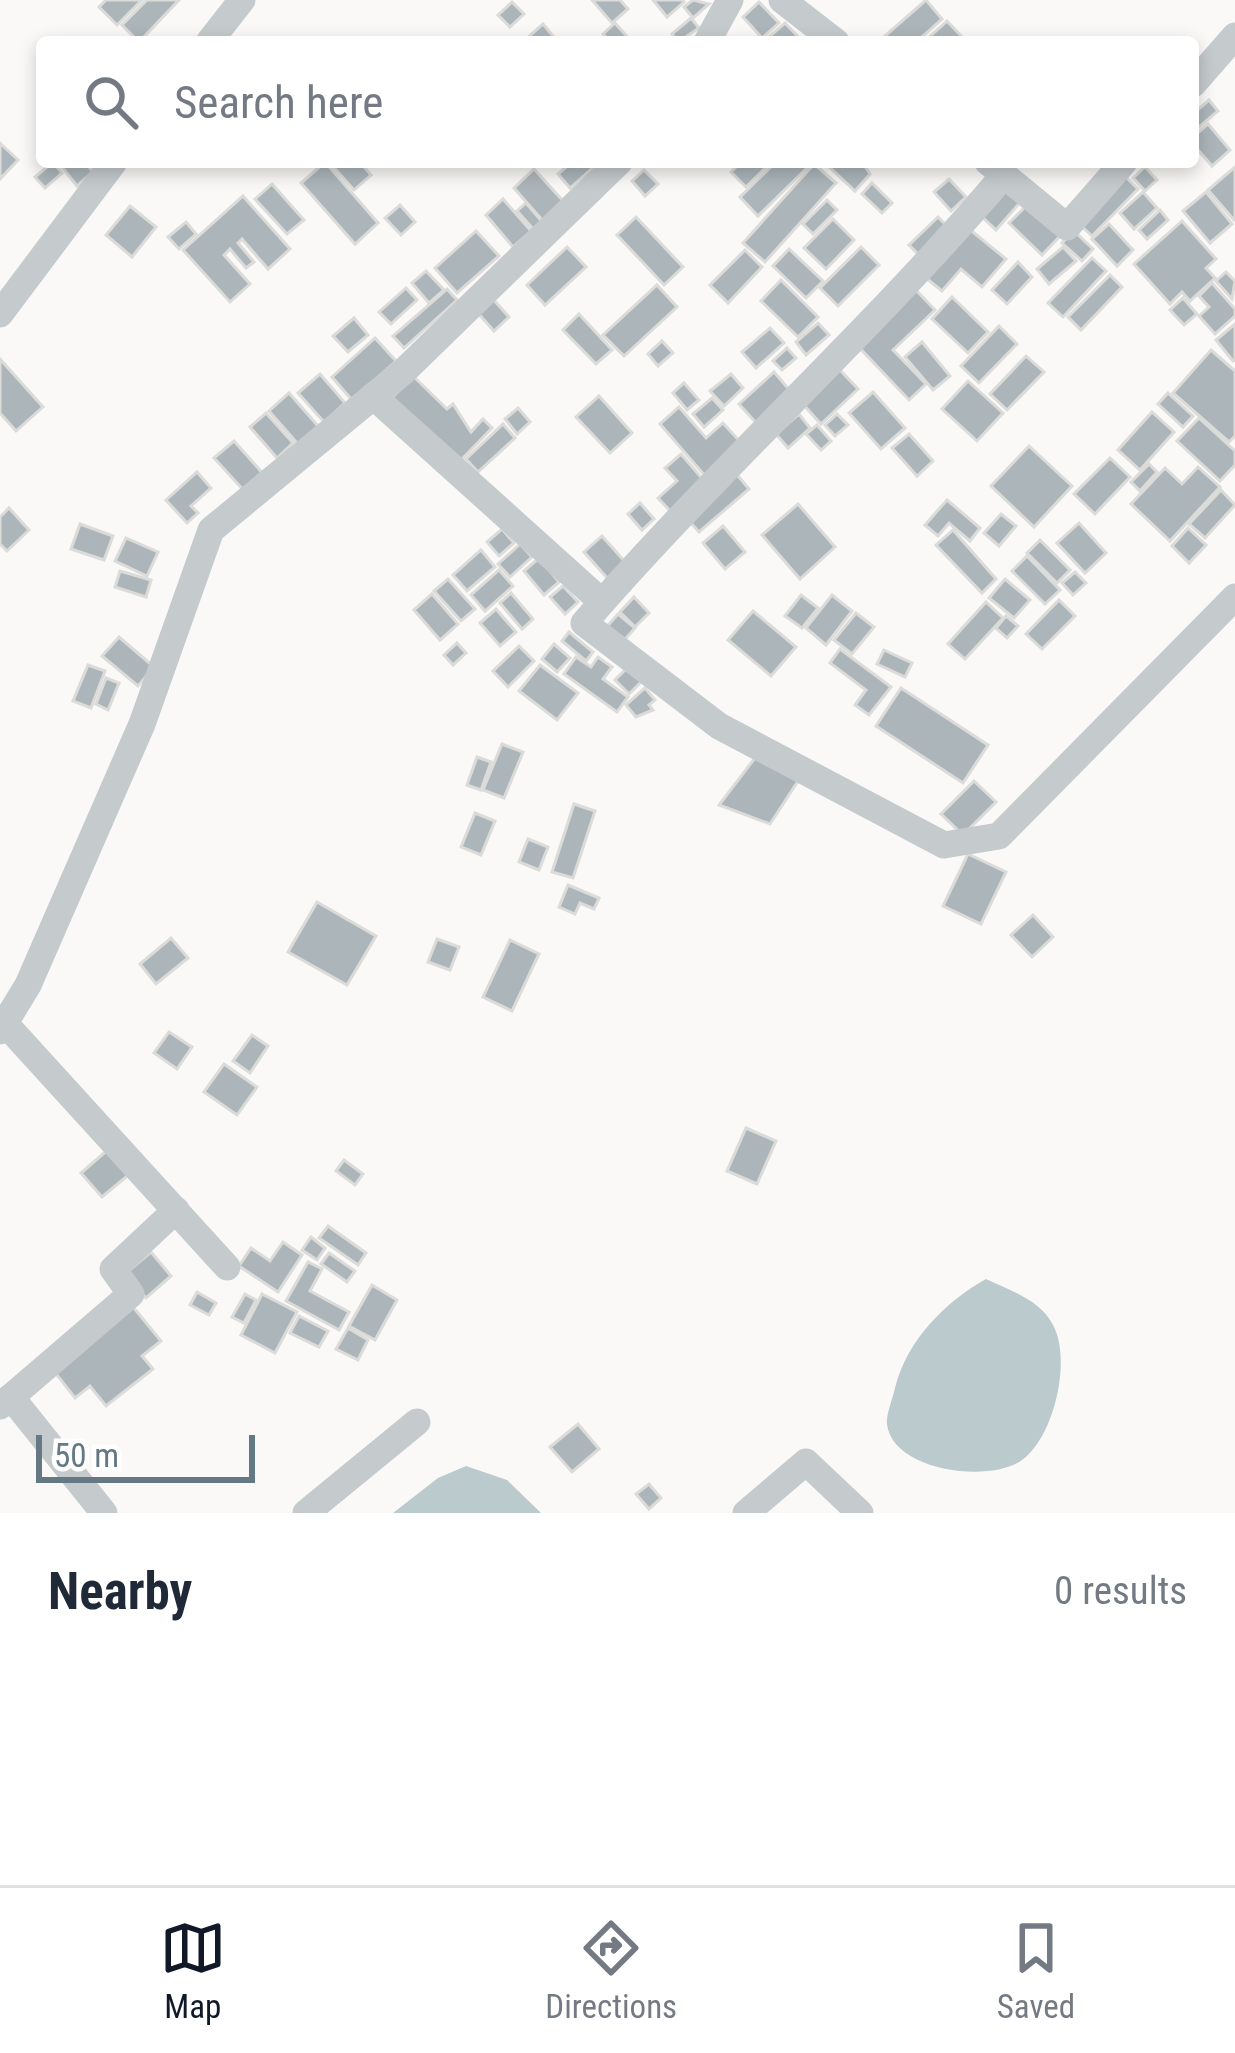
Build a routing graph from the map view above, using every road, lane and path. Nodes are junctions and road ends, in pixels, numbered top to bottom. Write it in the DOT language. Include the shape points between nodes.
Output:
graph roads {
  1 [pos="242,0"];
  2 [pos="730,0"];
  3 [pos="782,0"];
  4 [pos="214,36"];
  5 [pos="709,36"];
  6 [pos="828,36"];
  7 [pos="1235,36"];
  8 [pos="1199,77"];
  9 [pos="110,168"];
  10 [pos="613,168"];
  11 [pos="996,168"];
  12 [pos="1119,168"];
  13 [pos="0,314"];
  14 [pos="374,396"];
  15 [pos="1235,597"];
  16 [pos="602,602"];
  17 [pos="2,1023"];
  18 [pos="176,1210"];
  19 [pos="227,1267"];
  20 [pos="5,1402"];
  21 [pos="418,1422"];
  22 [pos="104,1513"];
  23 [pos="306,1513"];
  24 [pos="746,1513"];
  25 [pos="860,1513"];
  1 -- 4 [label="street"];
  2 -- 5 [label="street"];
  3 -- 6 [label="street"];
  7 -- 8 [label="street"];
  9 -- 13 [label="street"];
  10 -- 14 [label="street"];
  11 -- 12 [label="street" via="1067,227"];
  11 -- 16 [label="street" via="925,268"];
  14 -- 16 [label="street"];
  14 -- 17 [label="street" via="211,530 142,724 28,986"];
  15 -- 16 [label="street" via="999,836 944,845 719,726 584,622"];
  17 -- 18 [label="street"];
  18 -- 19 [label="street"];
  18 -- 20 [label="street" via="113,1269 131,1294"];
  20 -- 22 [label="street"];
  21 -- 23 [label="street"];
  24 -- 25 [label="street" via="806,1462"];
}
